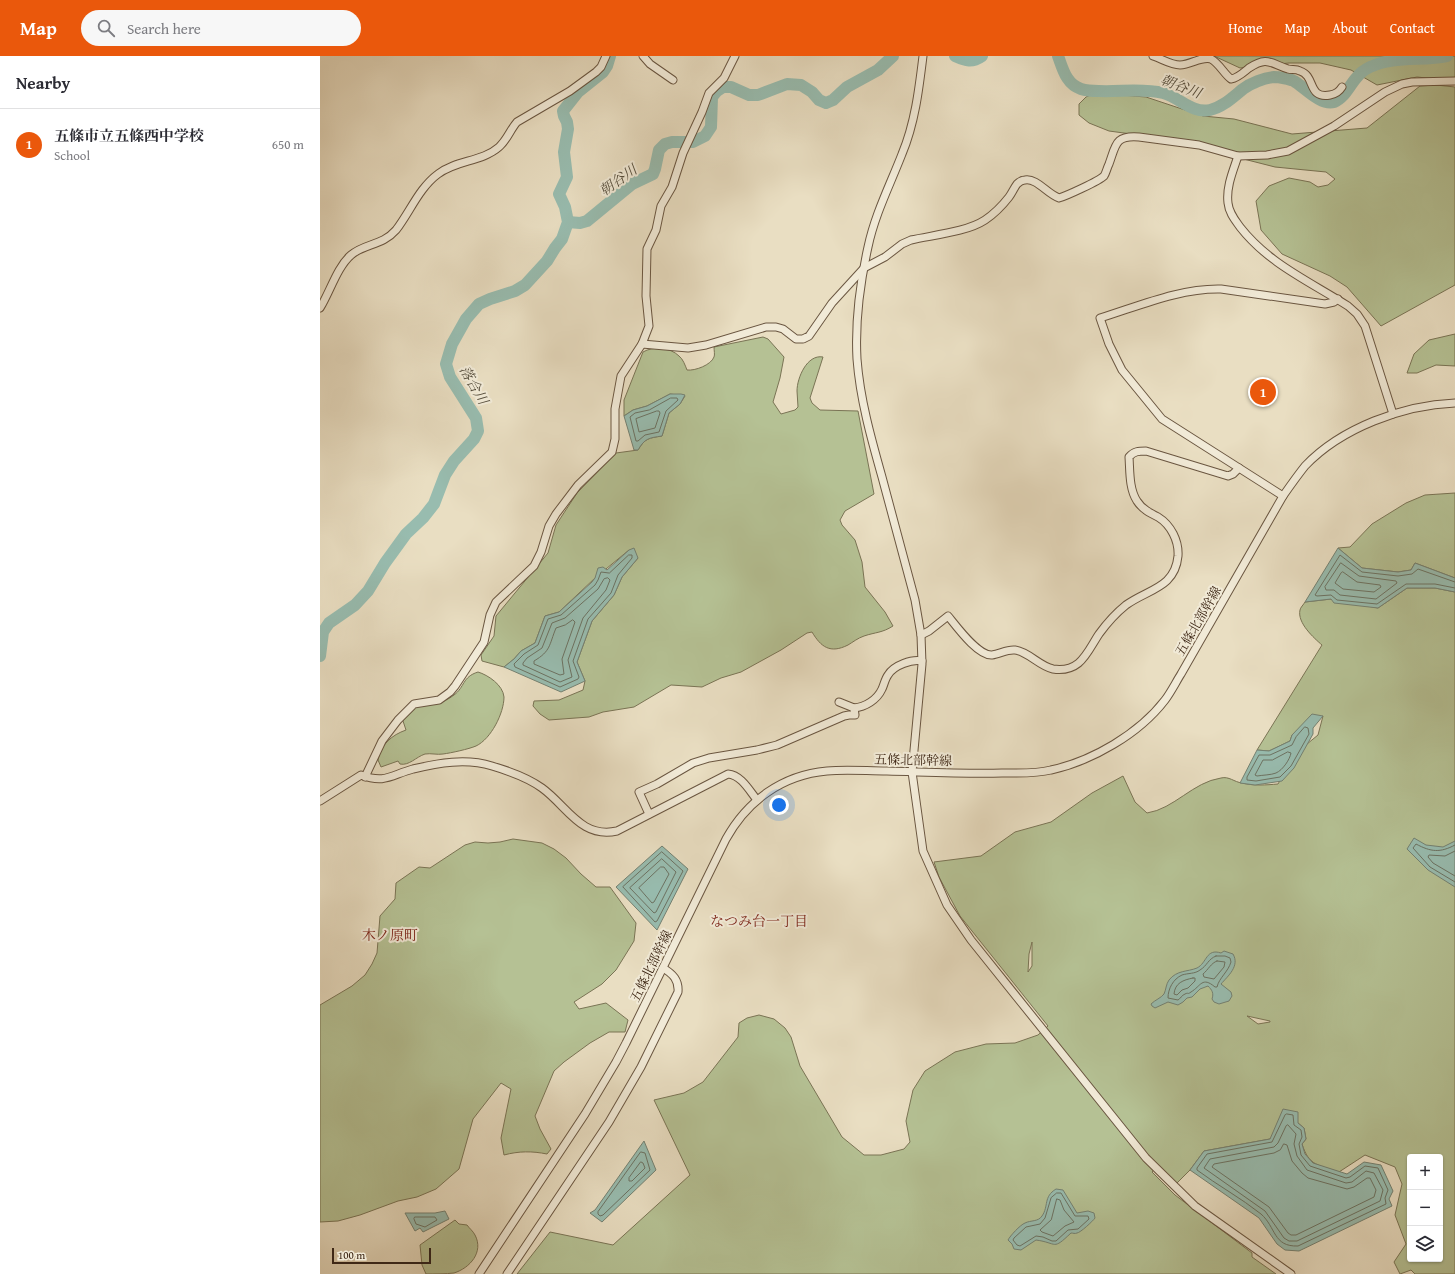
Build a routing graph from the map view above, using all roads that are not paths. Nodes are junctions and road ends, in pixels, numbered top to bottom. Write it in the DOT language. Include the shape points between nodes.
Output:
graph roads {
  1 [pos="606,56"];
  2 [pos="643,56"];
  3 [pos="735,56"];
  4 [pos="1153,56"];
  5 [pos="923,58"];
  6 [pos="673,80"];
  7 [pos="1455,81"];
  8 [pos="1342,87"];
  9 [pos="1238,156"];
  10 [pos="864,268"];
  11 [pos="1338,299"];
  12 [pos="320,308"];
  13 [pos="642,344"];
  14 [pos="1455,403"];
  15 [pos="1393,414"];
  16 [pos="1239,468"];
  17 [pos="1283,496"];
  18 [pos="921,635"];
  19 [pos="922,661"];
  20 [pos="839,702"];
  21 [pos="854,712"];
  22 [pos="912,772"];
  23 [pos="363,776"];
  24 [pos="757,800"];
  25 [pos="320,801"];
  26 [pos="649,814"];
  27 [pos="663,968"];
  28 [pos="479,1274"];
  29 [pos="507,1274"];
  30 [pos="1291,1274"];
  1 -- 12 [label="street" via="596,72 570,91 517,122 499,148 437,174 389,238 360,250 345,261"];
  2 -- 6 [label="street"];
  3 -- 13 [label="street" via="724,78 709,94 683,153 672,187 661,206 656,230 647,249 646,296 649,326"];
  4 -- 8 [label="street" via="1180,65 1206,58 1212,60 1231,79 1256,63 1270,60 1303,72 1317,94 1335,94"];
  5 -- 10 [label="street" via="910,130 883,197"];
  7 -- 9 [label="street" via="1402,84 1288,151 1267,156"];
  9 -- 10 [label="street" via="1199,145 1129,136 1118,141 1104,175 1097,181 1059,198 1035,182 1022,180 999,208 974,226 911,240"];
  9 -- 11 [label="street" via="1230,178 1228,202 1234,220 1251,241 1269,257"];
  10 -- 13 [label="street" via="832,303 809,336 803,339 796,339 784,329 766,327 706,346 688,348"];
  10 -- 18 [label="street" via="857,337 862,398 915,600"];
  11 -- 15 [label="street" via="1353,310 1365,326"];
  11 -- 16 [label="street" via="1325,304 1205,288 1179,293 1100,318 1122,370 1162,419"];
  13 -- 23 [label="street" via="621,376 615,409 615,438 612,452 578,485 556,514 534,566 496,602 490,615 484,642 455,686 439,700 414,704 382,741"];
  14 -- 15 [label="street, 五條北部幹線" via="1426,405"];
  15 -- 17 [label="street, 五條北部幹線" via="1359,428 1326,449 1306,465"];
  16 -- 17 [label="street"];
  16 -- 18 [label="street" via="1228,476 1146,451 1132,453 1129,457 1136,500 1141,507 1167,524 1173,533 1178,554 1176,568 1169,579 1159,587 1117,613 1100,633 1087,655 1072,667 1062,670 1051,669 1014,650 984,654 948,616 929,632"];
  17 -- 22 [label="street, 五條北部幹線" via="1164,700 1120,740 1102,752 1067,766 1049,770 968,774"];
  18 -- 19 [label="street"];
  19 -- 21 [label="street" via="910,661 891,671 877,697"];
  19 -- 22 [label="street"];
  20 -- 21 [label="street"];
  21 -- 26 [label="street" via="777,745 694,763 639,792"];
  22 -- 24 [label="street, 五條北部幹線" via="828,770 806,774 780,784"];
  22 -- 30 [label="street" via="923,851 946,905 971,940 1146,1158 1195,1206"];
  23 -- 25 [label="street"];
  23 -- 26 [label="street" via="386,779 413,769 470,761 533,782 550,794 579,823 596,832 617,831"];
  24 -- 26 [label="street" via="738,777 728,774"];
  24 -- 27 [label="street, 五條北部幹線" via="741,816 726,839"];
  27 -- 28 [label="street, 五條北部幹線" via="594,1100"];
  27 -- 29 [label="street" via="676,978 678,992 641,1067 608,1122"];
}
